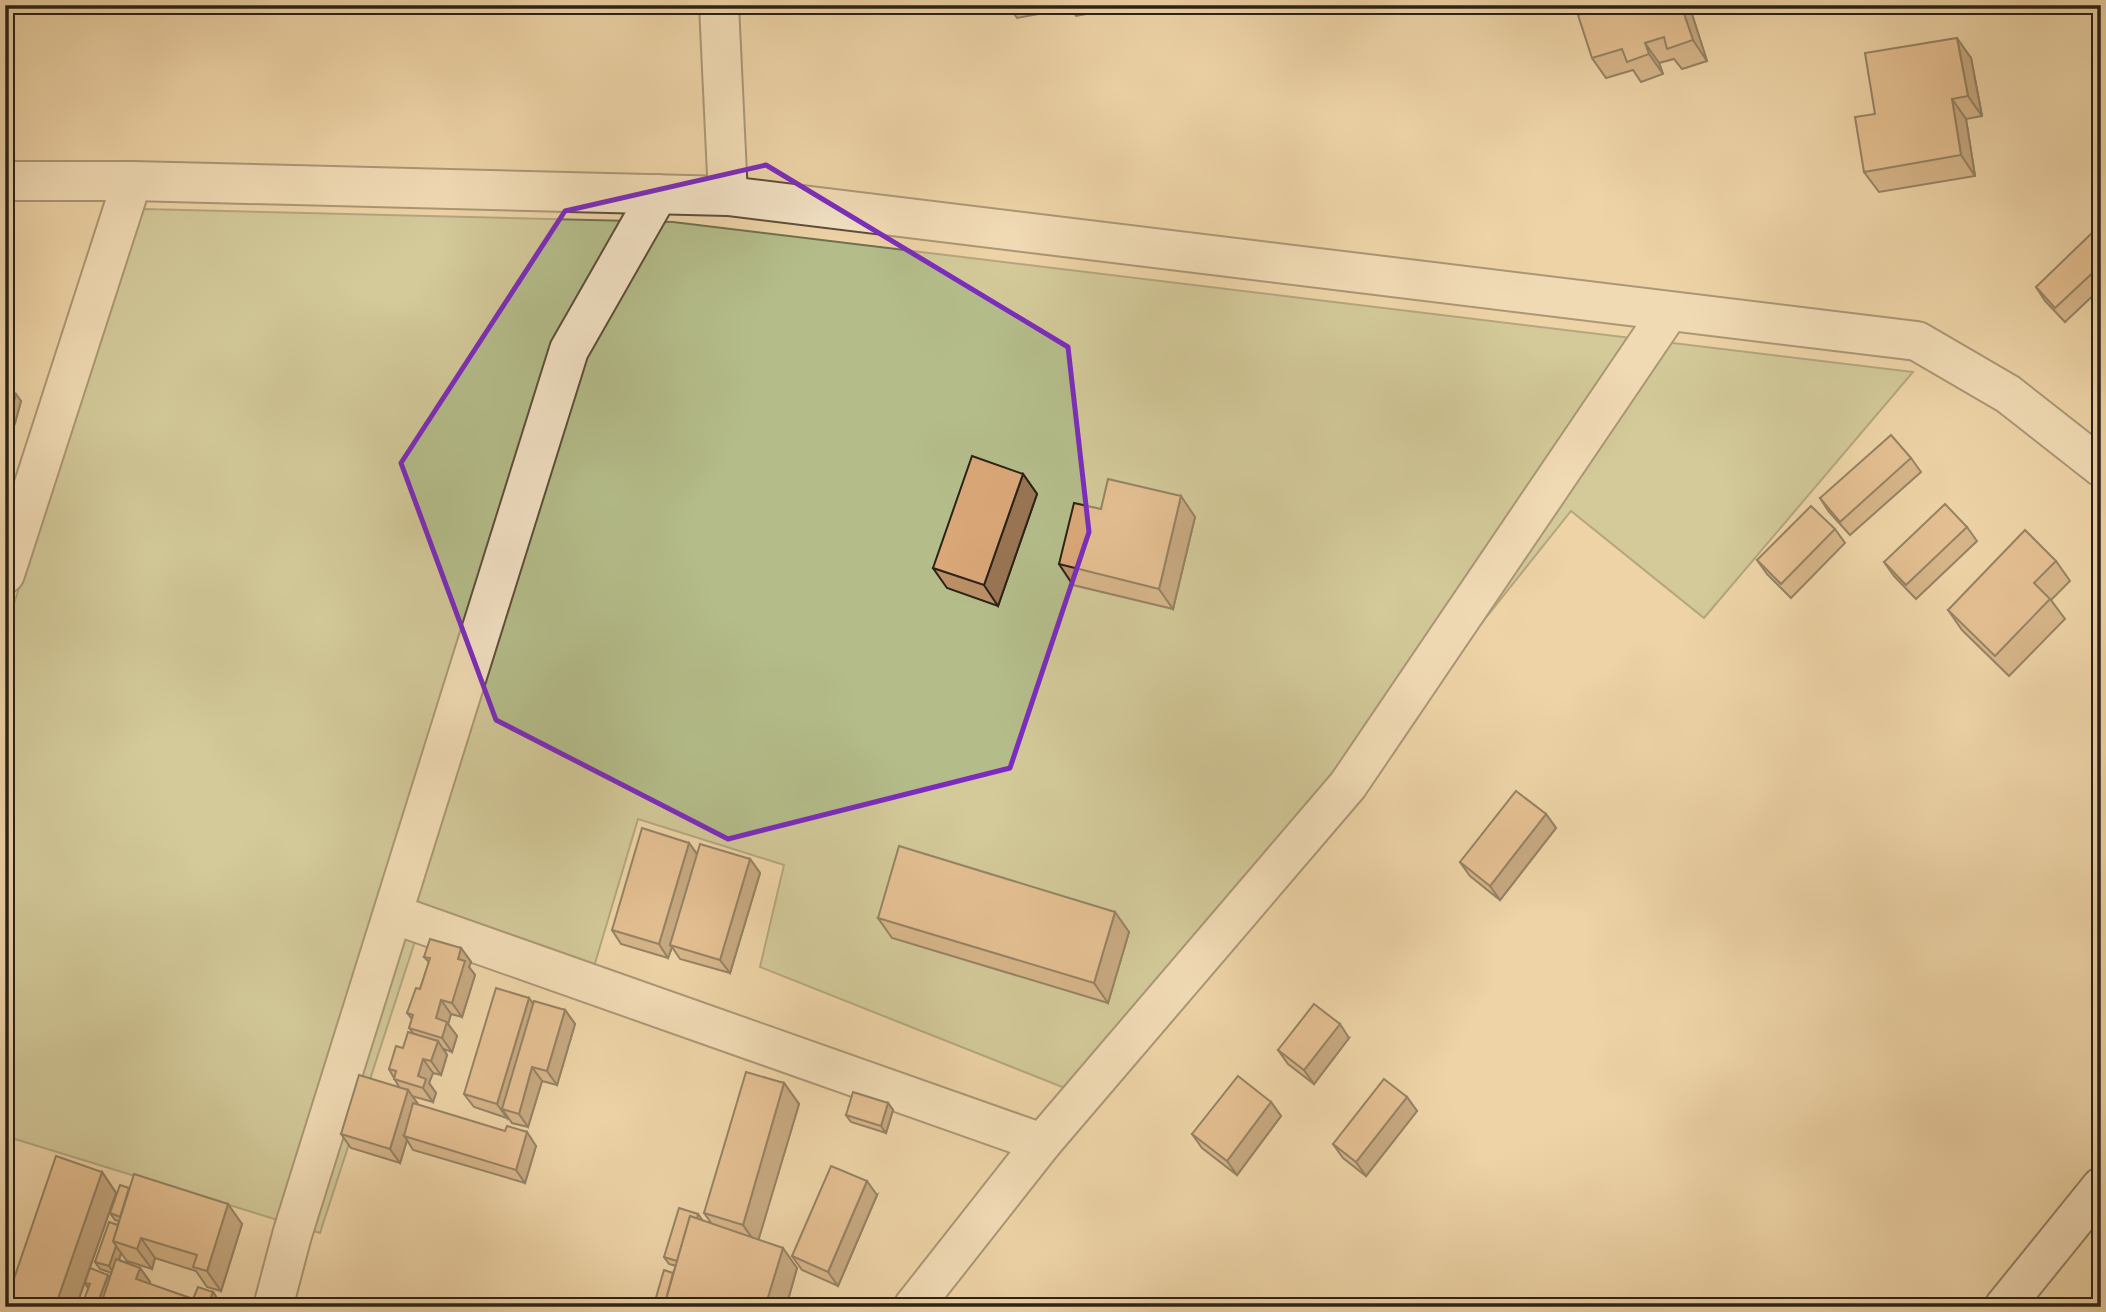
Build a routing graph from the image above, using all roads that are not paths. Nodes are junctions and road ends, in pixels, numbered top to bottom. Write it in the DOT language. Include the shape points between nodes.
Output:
graph roads {
  1 [pos="719,5"];
  2 [pos="5,181"];
  3 [pos="132,181"];
  4 [pos="658,194"];
  5 [pos="728,196"];
  6 [pos="1668,313"];
  7 [pos="2101,467"];
  8 [pos="5,573"];
  9 [pos="393,914"];
  10 [pos="1042,1143"];
  11 [pos="2101,1187"];
  12 [pos="273,1307"];
  13 [pos="913,1307"];
  14 [pos="2004,1307"];
  1 -- 5 [label="street"];
  2 -- 3 [label="street"];
  3 -- 4 [label="street"];
  3 -- 8 [label="street"];
  4 -- 5 [label="street"];
  4 -- 9 [label="street" via="569,350"];
  5 -- 6 [label="street"];
  6 -- 7 [label="street" via="1917,341 2008,394"];
  6 -- 10 [label="street" via="1348,785"];
  9 -- 10 [label="street"];
  9 -- 12 [label="street"];
  10 -- 13 [label="street"];
  11 -- 14 [label="street"];
}
